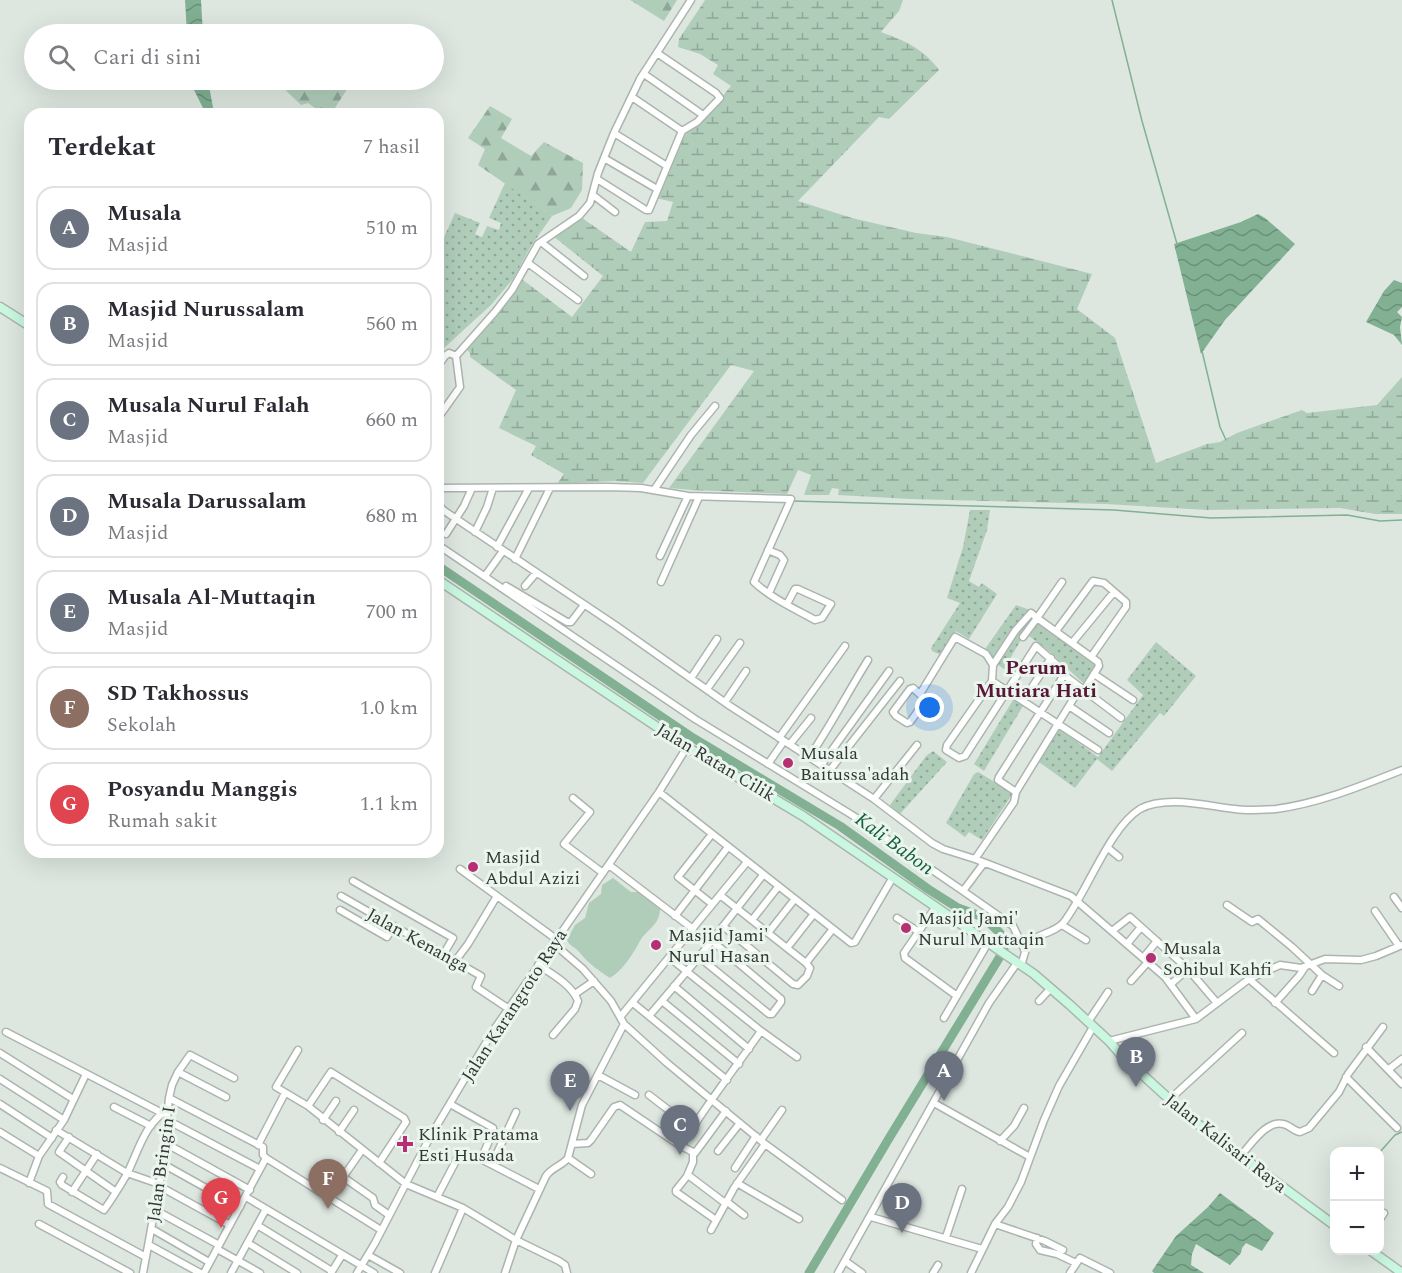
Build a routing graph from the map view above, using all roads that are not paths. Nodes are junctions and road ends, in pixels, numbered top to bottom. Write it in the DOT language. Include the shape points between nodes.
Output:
graph roads {
  1 [pos="691,0"];
  2 [pos="657,53"];
  3 [pos="644,74"];
  4 [pos="632,97"];
  5 [pos="703,115"];
  6 [pos="682,131"];
  7 [pos="614,133"];
  8 [pos="604,158"];
  9 [pos="667,166"];
  10 [pos="597,179"];
  11 [pos="657,189"];
  12 [pos="593,195"];
  13 [pos="615,212"];
  14 [pos="541,242"];
  15 [pos="528,263"];
  16 [pos="584,276"];
  17 [pos="578,300"];
  18 [pos="0,307"];
  19 [pos="24,322"];
  20 [pos="456,356"];
  21 [pos="444,357"];
  22 [pos="715,406"];
  23 [pos="444,410"];
  24 [pos="656,486"];
  25 [pos="444,488"];
  26 [pos="472,488"];
  27 [pos="493,488"];
  28 [pos="529,488"];
  29 [pos="550,488"];
  30 [pos="688,496"];
  31 [pos="702,497"];
  32 [pos="444,511"];
  33 [pos="456,519"];
  34 [pos="475,532"];
  35 [pos="446,534"];
  36 [pos="444,547"];
  37 [pos="500,549"];
  38 [pos="768,550"];
  39 [pos="660,556"];
  40 [pos="515,559"];
  41 [pos="536,573"];
  42 [pos="485,575"];
  43 [pos="661,582"];
  44 [pos="1062,582"];
  45 [pos="444,584"];
  46 [pos="525,586"];
  47 [pos="1114,592"];
  48 [pos="769,593"];
  49 [pos="787,604"];
  50 [pos="584,605"];
  51 [pos="1037,618"];
  52 [pos="1016,631"];
  53 [pos="1056,631"];
  54 [pos="1023,637"];
  55 [pos="717,639"];
  56 [pos="740,643"];
  57 [pos="1072,644"];
  58 [pos="845,646"];
  59 [pos="1036,646"];
  60 [pos="1091,657"];
  61 [pos="1051,658"];
  62 [pos="868,660"];
  63 [pos="993,665"];
  64 [pos="889,670"];
  65 [pos="746,672"];
  66 [pos="1094,674"];
  67 [pos="1064,675"];
  68 [pos="691,678"];
  69 [pos="900,681"];
  70 [pos="992,681"];
  71 [pos="1082,689"];
  72 [pos="707,690"];
  73 [pos="1007,690"];
  74 [pos="920,694"];
  75 [pos="1133,700"];
  76 [pos="1023,701"];
  77 [pos="725,702"];
  78 [pos="1069,706"];
  79 [pos="1040,712"];
  80 [pos="811,717"];
  81 [pos="1121,718"];
  82 [pos="1058,723"];
  83 [pos="1109,733"];
  84 [pos="784,741"];
  85 [pos="916,745"];
  86 [pos="687,747"];
  87 [pos="1098,750"];
  88 [pos="810,756"];
  89 [pos="768,764"];
  90 [pos="822,765"];
  91 [pos="830,770"];
  92 [pos="1402,770"];
  93 [pos="659,792"];
  94 [pos="1016,792"];
  95 [pos="573,798"];
  96 [pos="874,799"];
  97 [pos="712,834"];
  98 [pos="728,847"];
  99 [pos="1108,848"];
  100 [pos="1119,856"];
  101 [pos="975,859"];
  102 [pos="747,862"];
  103 [pos="984,863"];
  104 [pos="609,865"];
  105 [pos="460,869"];
  106 [pos="603,873"];
  107 [pos="763,875"];
  108 [pos="893,877"];
  109 [pos="353,881"];
  110 [pos="778,887"];
  111 [pos="695,890"];
  112 [pos="963,891"];
  113 [pos="720,895"];
  114 [pos="341,896"];
  115 [pos="497,896"];
  116 [pos="1394,897"];
  117 [pos="794,900"];
  118 [pos="1077,902"];
  119 [pos="712,904"];
  120 [pos="1227,905"];
  121 [pos="736,908"];
  122 [pos="935,908"];
  123 [pos="1402,908"];
  124 [pos="340,910"];
  125 [pos="1375,911"];
  126 [pos="813,915"];
  127 [pos="675,916"];
  128 [pos="897,918"];
  129 [pos="752,920"];
  130 [pos="1062,925"];
  131 [pos="723,926"];
  132 [pos="393,927"];
  133 [pos="1141,927"];
  134 [pos="693,929"];
  135 [pos="832,930"];
  136 [pos="1112,931"];
  137 [pos="919,932"];
  138 [pos="768,933"];
  139 [pos="711,940"];
  140 [pos="1086,940"];
  141 [pos="554,941"];
  142 [pos="1156,941"];
  143 [pos="1127,944"];
  144 [pos="990,945"];
  145 [pos="1401,946"];
  146 [pos="787,948"];
  147 [pos="1025,951"];
  148 [pos="443,955"];
  149 [pos="699,957"];
  150 [pos="670,958"];
  151 [pos="456,960"];
  152 [pos="1145,960"];
  153 [pos="806,963"];
  154 [pos="1017,963"];
  155 [pos="538,965"];
  156 [pos="1308,966"];
  157 [pos="1188,969"];
  158 [pos="686,972"];
  159 [pos="1322,975"];
  160 [pos="1249,980"];
  161 [pos="594,981"];
  162 [pos="1131,981"];
  163 [pos="1172,984"];
  164 [pos="674,986"];
  165 [pos="1340,986"];
  166 [pos="1051,988"];
  167 [pos="1312,991"];
  168 [pos="1108,992"];
  169 [pos="575,994"];
  170 [pos="957,996"];
  171 [pos="662,1001"];
  172 [pos="1039,1001"];
  173 [pos="633,1003"];
  174 [pos="1217,1003"];
  175 [pos="1275,1003"];
  176 [pos="509,1009"];
  177 [pos="621,1016"];
  178 [pos="649,1016"];
  179 [pos="944,1018"];
  180 [pos="1196,1019"];
  181 [pos="624,1024"];
  182 [pos="1090,1025"];
  183 [pos="1383,1027"];
  184 [pos="761,1031"];
  185 [pos="6,1032"];
  186 [pos="1242,1033"];
  187 [pos="553,1035"];
  188 [pos="1109,1041"];
  189 [pos="1366,1047"];
  190 [pos="749,1048"];
  191 [pos="298,1050"];
  192 [pos="0,1053"];
  193 [pos="1334,1053"];
  194 [pos="797,1057"];
  195 [pos="1402,1059"];
  196 [pos="739,1064"];
  197 [pos="1389,1070"];
  198 [pos="178,1072"];
  199 [pos="87,1074"];
  200 [pos="598,1075"];
  201 [pos="1346,1077"];
  202 [pos="234,1078"];
  203 [pos="0,1079"];
  204 [pos="728,1080"];
  205 [pos="1402,1084"];
  206 [pos="285,1093"];
  207 [pos="635,1095"];
  208 [pos="649,1095"];
  209 [pos="226,1097"];
  210 [pos="169,1098"];
  211 [pos="73,1099"];
  212 [pos="711,1099"];
  213 [pos="1169,1100"];
  214 [pos="336,1101"];
  215 [pos="934,1103"];
  216 [pos="0,1104"];
  217 [pos="450,1104"];
  218 [pos="308,1106"];
  219 [pos="114,1107"];
  220 [pos="1024,1108"];
  221 [pos="354,1110"];
  222 [pos="782,1110"];
  223 [pos="165,1111"];
  224 [pos="726,1111"];
  225 [pos="516,1112"];
  226 [pos="64,1120"];
  227 [pos="167,1120"];
  228 [pos="323,1120"];
  229 [pos="740,1123"];
  230 [pos="151,1126"];
  231 [pos="692,1128"];
  232 [pos="1397,1128"];
  233 [pos="56,1130"];
  234 [pos="0,1132"];
  235 [pos="339,1132"];
  236 [pos="52,1137"];
  237 [pos="69,1137"];
  238 [pos="761,1140"];
  239 [pos="1000,1141"];
  240 [pos="165,1143"];
  241 [pos="572,1144"];
  242 [pos="258,1145"];
  243 [pos="681,1146"];
  244 [pos="362,1150"];
  245 [pos="718,1151"];
  246 [pos="97,1154"];
  247 [pos="693,1154"];
  248 [pos="459,1155"];
  249 [pos="1241,1155"];
  250 [pos="39,1156"];
  251 [pos="1030,1157"];
  252 [pos="266,1158"];
  253 [pos="568,1158"];
  254 [pos="163,1164"];
  255 [pos="379,1164"];
  256 [pos="492,1164"];
  257 [pos="0,1168"];
  258 [pos="735,1168"];
  259 [pos="260,1169"];
  260 [pos="87,1171"];
  261 [pos="127,1173"];
  262 [pos="591,1174"];
  263 [pos="687,1176"];
  264 [pos="63,1177"];
  265 [pos="343,1177"];
  266 [pos="29,1183"];
  267 [pos="156,1183"];
  268 [pos="737,1183"];
  269 [pos="406,1184"];
  270 [pos="539,1189"];
  271 [pos="962,1189"];
  272 [pos="250,1190"];
  273 [pos="72,1192"];
  274 [pos="116,1192"];
  275 [pos="246,1197"];
  276 [pos="329,1197"];
  277 [pos="436,1197"];
  278 [pos="842,1200"];
  279 [pos="726,1202"];
  280 [pos="240,1207"];
  281 [pos="463,1208"];
  282 [pos="266,1209"];
  283 [pos="155,1210"];
  284 [pos="389,1215"];
  285 [pos="744,1215"];
  286 [pos="871,1216"];
  287 [pos="799,1219"];
  288 [pos="716,1220"];
  289 [pos="1330,1221"];
  290 [pos="39,1224"];
  291 [pos="995,1224"];
  292 [pos="230,1225"];
  293 [pos="257,1225"];
  294 [pos="152,1229"];
  295 [pos="381,1230"];
  296 [pos="711,1230"];
  297 [pos="946,1237"];
  298 [pos="1037,1238"];
  299 [pos="516,1240"];
  300 [pos="248,1243"];
  301 [pos="148,1245"];
  302 [pos="218,1246"];
  303 [pos="982,1249"];
  304 [pos="1063,1250"];
  305 [pos="342,1255"];
  306 [pos="368,1255"];
  307 [pos="1376,1255"];
  308 [pos="144,1256"];
  309 [pos="238,1260"];
  310 [pos="845,1261"];
  311 [pos="209,1262"];
  312 [pos="1076,1263"];
  313 [pos="361,1266"];
  314 [pos="938,1266"];
  315 [pos="331,1272"];
  316 [pos="130,1273"];
  317 [pos="143,1273"];
  318 [pos="202,1273"];
  319 [pos="231,1273"];
  320 [pos="260,1273"];
  321 [pos="297,1273"];
  322 [pos="357,1273"];
  323 [pos="374,1273"];
  324 [pos="400,1273"];
  325 [pos="435,1273"];
  326 [pos="505,1273"];
  327 [pos="567,1273"];
  328 [pos="838,1273"];
  329 [pos="862,1273"];
  330 [pos="933,1273"];
  331 [pos="971,1273"];
  332 [pos="1070,1273"];
  333 [pos="1110,1273"];
  334 [pos="1402,1273"];
  1 -- 2 [label="street"];
  2 -- 3 [label="street"];
  2 -- 5 [label="street" via="720,96"];
  3 -- 4 [label="street"];
  3 -- 5 [label="street"];
  4 -- 6 [label="street"];
  4 -- 7 [label="street"];
  5 -- 6 [label="street"];
  6 -- 9 [label="street"];
  7 -- 8 [label="street"];
  7 -- 9 [label="street"];
  8 -- 10 [label="street"];
  8 -- 11 [label="street"];
  9 -- 11 [label="street"];
  10 -- 11 [label="street" via="648,211"];
  10 -- 12 [label="street"];
  12 -- 13 [label="street"];
  12 -- 14 [label="street" via="579,216"];
  14 -- 15 [label="street"];
  14 -- 16 [label="street"];
  15 -- 17 [label="street"];
  15 -- 20 [label="street" via="495,312"];
  18 -- 19 [label="street"];
  20 -- 21 [label="street" via="449,353"];
  20 -- 23 [label="street" via="460,387"];
  22 -- 24 [label="street"];
  24 -- 29 [label="street"];
  24 -- 30 [label="street"];
  25 -- 26 [label="street"];
  26 -- 27 [label="street"];
  26 -- 33 [label="street"];
  27 -- 28 [label="street"];
  27 -- 34 [label="street"];
  28 -- 29 [label="street"];
  28 -- 37 [label="street"];
  29 -- 40 [label="street"];
  30 -- 31 [label="street"];
  30 -- 39 [label="street"];
  31 -- 38 [label="street" via="791,499"];
  31 -- 43 [label="street"];
  32 -- 33 [label="street"];
  33 -- 34 [label="street"];
  33 -- 35 [label="street"];
  34 -- 37 [label="street"];
  36 -- 42 [label="street"];
  37 -- 40 [label="street"];
  37 -- 42 [label="street"];
  38 -- 48 [label="street" via="754,582"];
  38 -- 48 [label="street" via="784,560"];
  40 -- 41 [label="street"];
  41 -- 46 [label="street"];
  41 -- 50 [label="street"];
  42 -- 50 [label="street" via="567,622"];
  42 -- 89 [label="street" via="695,719"];
  44 -- 51 [label="street"];
  45 -- 86 [label="street, Jalan Ratan Cilik"];
  47 -- 53 [label="street" via="1100,581 1093,581"];
  47 -- 57 [label="street"];
  47 -- 60 [label="street" via="1126,602 1126,607"];
  48 -- 49 [label="street"];
  49 -- 49 [label="street" via="795,589 831,604 818,620"];
  50 -- 68 [label="street"];
  51 -- 52 [label="street" via="1029,614"];
  51 -- 53 [label="street"];
  51 -- 54 [label="street"];
  52 -- 54 [label="street"];
  52 -- 63 [label="street"];
  53 -- 57 [label="street"];
  54 -- 59 [label="street"];
  55 -- 68 [label="street"];
  56 -- 72 [label="street"];
  57 -- 60 [label="street"];
  58 -- 84 [label="street"];
  59 -- 61 [label="street"];
  59 -- 73 [label="street"];
  60 -- 66 [label="street" via="1099,664"];
  61 -- 67 [label="street"];
  61 -- 76 [label="street"];
  62 -- 88 [label="street"];
  63 -- 70 [label="street"];
  63 -- 74 [label="street" via="986,654 956,637"];
  64 -- 90 [label="street"];
  65 -- 77 [label="street"];
  66 -- 71 [label="street"];
  66 -- 75 [label="street"];
  67 -- 71 [label="street"];
  67 -- 79 [label="street"];
  68 -- 72 [label="street"];
  69 -- 91 [label="street"];
  70 -- 73 [label="street"];
  70 -- 73 [label="street" via="946,745 946,750 957,757 965,756"];
  71 -- 78 [label="street"];
  71 -- 81 [label="street"];
  72 -- 77 [label="street"];
  73 -- 76 [label="street"];
  74 -- 74 [label="street" via="910,689 894,714 910,722 926,700"];
  76 -- 79 [label="street"];
  77 -- 84 [label="street"];
  78 -- 82 [label="street"];
  78 -- 83 [label="street"];
  79 -- 82 [label="street"];
  79 -- 94 [label="street" via="998,779"];
  80 -- 84 [label="street"];
  82 -- 87 [label="street"];
  82 -- 94 [label="street"];
  84 -- 88 [label="street"];
  84 -- 89 [label="street"];
  85 -- 96 [label="street"];
  86 -- 93 [label="street, Jalan Karangroto Raya"];
  86 -- 108 [label="street, Jalan Ratan Cilik" via="803,816"];
  88 -- 90 [label="street"];
  89 -- 112 [label="street" via="852,815"];
  90 -- 91 [label="street"];
  91 -- 96 [label="street"];
  92 -- 99 [label="street" via="1315,802 1275,809 1246,810 1189,803 1148,806 1125,821"];
  93 -- 97 [label="street"];
  93 -- 104 [label="street, Jalan Karangroto Raya"];
  94 -- 101 [label="street" via="1014,802"];
  95 -- 106 [label="street" via="590,812 564,844"];
  96 -- 101 [label="street" via="932,843"];
  97 -- 98 [label="street"];
  97 -- 111 [label="street" via="678,877"];
  98 -- 102 [label="street"];
  98 -- 111 [label="street"];
  99 -- 100 [label="street"];
  99 -- 118 [label="street"];
  101 -- 103 [label="street"];
  102 -- 107 [label="street"];
  102 -- 113 [label="street"];
  103 -- 112 [label="street"];
  103 -- 118 [label="street" via="1060,891"];
  104 -- 106 [label="street, Jalan Karangroto Raya"];
  104 -- 127 [label="street"];
  105 -- 115 [label="street"];
  106 -- 141 [label="street, Jalan Karangroto Raya"];
  107 -- 110 [label="street"];
  107 -- 121 [label="street"];
  108 -- 122 [label="street, Jalan Ratan Cilik"];
  108 -- 135 [label="street" via="855,942"];
  109 -- 148 [label="street" via="453,938"];
  110 -- 117 [label="street"];
  110 -- 129 [label="street"];
  111 -- 119 [label="street"];
  111 -- 127 [label="street"];
  112 -- 147 [label="street" via="1013,927"];
  113 -- 119 [label="street"];
  113 -- 121 [label="street"];
  114 -- 132 [label="street, Jalan Kenanga"];
  115 -- 141 [label="street"];
  115 -- 151 [label="street"];
  116 -- 123 [label="street"];
  117 -- 126 [label="street"];
  117 -- 138 [label="street"];
  118 -- 130 [label="street"];
  118 -- 136 [label="street"];
  119 -- 134 [label="street"];
  120 -- 156 [label="street" via="1252,922 1258,919 1292,946"];
  121 -- 129 [label="street"];
  121 -- 131 [label="street"];
  122 -- 137 [label="street"];
  122 -- 144 [label="street, Jalan Ratan Cilik"];
  124 -- 132 [label="street" via="387,937"];
  125 -- 145 [label="street"];
  126 -- 135 [label="street"];
  126 -- 146 [label="street"];
  127 -- 134 [label="street"];
  128 -- 137 [label="street"];
  129 -- 138 [label="street"];
  130 -- 140 [label="street"];
  130 -- 147 [label="street" via="1031,940"];
  131 -- 139 [label="street"];
  131 -- 153 [label="street" via="793,984 798,985 807,976 810,968"];
  132 -- 148 [label="street, Jalan Kenanga"];
  133 -- 136 [label="street" via="1128,917"];
  133 -- 142 [label="street"];
  133 -- 143 [label="street"];
  134 -- 150 [label="street"];
  135 -- 153 [label="street"];
  136 -- 143 [label="street"];
  137 -- 170 [label="street" via="904,953 905,958"];
  138 -- 146 [label="street"];
  139 -- 149 [label="street"];
  139 -- 149 [label="street" via="782,1000 770,1015"];
  141 -- 155 [label="street, Jalan Karangroto Raya"];
  141 -- 161 [label="street"];
  142 -- 152 [label="street"];
  142 -- 157 [label="street"];
  143 -- 152 [label="street"];
  144 -- 154 [label="street, Jalan Ratan Cilik"];
  144 -- 170 [label="street"];
  145 -- 156 [label="street" via="1361,960 1325,959"];
  146 -- 153 [label="street"];
  147 -- 154 [label="street"];
  148 -- 151 [label="street, Jalan Kenanga"];
  149 -- 158 [label="street"];
  150 -- 158 [label="street"];
  150 -- 173 [label="street"];
  151 -- 176 [label="street, Jalan Kenanga" via="481,976 476,987"];
  152 -- 162 [label="street"];
  152 -- 163 [label="street"];
  154 -- 166 [label="street, Jalan Kalisari Raya"];
  154 -- 215 [label="street" via="989,1003"];
  155 -- 169 [label="street"];
  155 -- 176 [label="street, Jalan Karangroto Raya"];
  156 -- 159 [label="street"];
  156 -- 160 [label="street" via="1280,965"];
  156 -- 175 [label="street"];
  157 -- 163 [label="street"];
  157 -- 174 [label="street"];
  158 -- 164 [label="street"];
  158 -- 184 [label="street"];
  159 -- 165 [label="street"];
  159 -- 167 [label="street"];
  160 -- 174 [label="street"];
  160 -- 175 [label="street"];
  161 -- 169 [label="street"];
  161 -- 177 [label="street"];
  163 -- 180 [label="street"];
  164 -- 171 [label="street"];
  164 -- 190 [label="street"];
  166 -- 172 [label="street"];
  166 -- 182 [label="street, Jalan Kalisari Raya"];
  168 -- 182 [label="street"];
  169 -- 187 [label="street" via="577,1005"];
  170 -- 179 [label="street"];
  171 -- 178 [label="street"];
  171 -- 196 [label="street"];
  173 -- 177 [label="street"];
  173 -- 178 [label="street"];
  174 -- 180 [label="street"];
  175 -- 193 [label="street"];
  176 -- 217 [label="street, Jalan Karangroto Raya"];
  177 -- 181 [label="street"];
  178 -- 204 [label="street"];
  180 -- 188 [label="street"];
  181 -- 200 [label="street"];
  181 -- 212 [label="street"];
  182 -- 188 [label="street, Jalan Kalisari Raya"];
  182 -- 251 [label="street"];
  183 -- 189 [label="street"];
  184 -- 190 [label="street"];
  184 -- 194 [label="street"];
  185 -- 199 [label="street"];
  186 -- 213 [label="street"];
  188 -- 213 [label="street, Jalan Kalisari Raya"];
  189 -- 197 [label="street"];
  189 -- 201 [label="street"];
  190 -- 196 [label="street"];
  191 -- 206 [label="street" via="276,1087"];
  192 -- 211 [label="street"];
  195 -- 197 [label="street"];
  196 -- 204 [label="street"];
  197 -- 205 [label="street"];
  198 -- 202 [label="street" via="190,1055"];
  198 -- 209 [label="street"];
  198 -- 210 [label="street"];
  199 -- 211 [label="street"];
  199 -- 223 [label="street"];
  200 -- 207 [label="street"];
  200 -- 241 [label="street" via="579,1114"];
  201 -- 232 [label="street"];
  201 -- 249 [label="street" via="1339,1092 1306,1131 1273,1124"];
  203 -- 226 [label="street"];
  204 -- 212 [label="street"];
  206 -- 218 [label="street"];
  206 -- 242 [label="street"];
  208 -- 231 [label="street"];
  210 -- 223 [label="street, Jalan Bringin I"];
  210 -- 242 [label="street, Jalan Bringin I"];
  211 -- 226 [label="street"];
  212 -- 224 [label="street"];
  212 -- 231 [label="street"];
  213 -- 249 [label="street, Jalan Kalisari Raya"];
  214 -- 228 [label="street"];
  215 -- 239 [label="street"];
  215 -- 286 [label="street"];
  216 -- 236 [label="street"];
  217 -- 256 [label="street" via="493,1128 480,1158"];
  217 -- 269 [label="street, Jalan Karangroto Raya"];
  218 -- 228 [label="street"];
  218 -- 255 [label="street" via="331,1072 405,1118"];
  219 -- 230 [label="street"];
  220 -- 239 [label="street"];
  221 -- 235 [label="street"];
  222 -- 238 [label="street"];
  223 -- 227 [label="street, Jalan Bringin I"];
  223 -- 230 [label="street"];
  224 -- 229 [label="street"];
  224 -- 247 [label="street"];
  225 -- 256 [label="street"];
  226 -- 233 [label="street"];
  227 -- 240 [label="street, Jalan Bringin I"];
  227 -- 259 [label="street"];
  228 -- 235 [label="street"];
  229 -- 238 [label="street"];
  229 -- 245 [label="street"];
  230 -- 261 [label="street"];
  231 -- 243 [label="street"];
  233 -- 236 [label="street"];
  233 -- 237 [label="street"];
  234 -- 250 [label="street"];
  235 -- 244 [label="street"];
  236 -- 250 [label="street"];
  237 -- 246 [label="street"];
  237 -- 260 [label="street" via="59,1152"];
  238 -- 258 [label="street"];
  238 -- 268 [label="street"];
  238 -- 278 [label="street"];
  239 -- 251 [label="street"];
  240 -- 254 [label="street, Jalan Bringin I"];
  240 -- 272 [label="street"];
  241 -- 243 [label="street" via="588,1143 614,1107 620,1105"];
  241 -- 253 [label="street"];
  242 -- 252 [label="street" via="264,1148"];
  243 -- 247 [label="street"];
  244 -- 255 [label="street"];
  244 -- 265 [label="street"];
  246 -- 260 [label="street"];
  246 -- 261 [label="street"];
  247 -- 263 [label="street"];
  248 -- 277 [label="street"];
  249 -- 289 [label="street, Jalan Kalisari Raya"];
  250 -- 266 [label="street"];
  251 -- 291 [label="street" via="1008,1207"];
  252 -- 259 [label="street"];
  252 -- 276 [label="street"];
  253 -- 262 [label="street"];
  253 -- 270 [label="street" via="548,1173"];
  254 -- 267 [label="street, Jalan Bringin I"];
  254 -- 280 [label="street"];
  255 -- 269 [label="street"];
  256 -- 270 [label="street"];
  257 -- 266 [label="street"];
  259 -- 272 [label="street"];
  260 -- 273 [label="street"];
  260 -- 274 [label="street"];
  261 -- 267 [label="street"];
  261 -- 274 [label="street"];
  263 -- 279 [label="street"];
  263 -- 288 [label="street" via="675,1191"];
  264 -- 273 [label="street" via="60,1183"];
  265 -- 276 [label="street"];
  265 -- 284 [label="street"];
  266 -- 308 [label="street" via="49,1192 48,1204"];
  267 -- 283 [label="street, Jalan Bringin I"];
  267 -- 292 [label="street"];
  268 -- 279 [label="street"];
  268 -- 287 [label="street"];
  269 -- 277 [label="street"];
  269 -- 284 [label="street, Jalan Karangroto Raya"];
  270 -- 299 [label="street"];
  271 -- 297 [label="street"];
  272 -- 275 [label="street"];
  273 -- 274 [label="street" via="103,1210"];
  275 -- 280 [label="street"];
  275 -- 282 [label="street"];
  276 -- 295 [label="street"];
  277 -- 281 [label="street"];
  279 -- 285 [label="street"];
  279 -- 288 [label="street"];
  280 -- 292 [label="street"];
  281 -- 299 [label="street"];
  281 -- 325 [label="street"];
  282 -- 293 [label="street"];
  282 -- 305 [label="street"];
  283 -- 294 [label="street, Jalan Bringin I"];
  283 -- 302 [label="street"];
  284 -- 295 [label="street, Jalan Karangroto Raya"];
  286 -- 297 [label="street"];
  286 -- 310 [label="street"];
  288 -- 296 [label="street"];
  290 -- 316 [label="street"];
  291 -- 298 [label="street"];
  291 -- 303 [label="street"];
  292 -- 302 [label="street"];
  293 -- 300 [label="street"];
  293 -- 315 [label="street"];
  294 -- 301 [label="street, Jalan Bringin I"];
  294 -- 311 [label="street"];
  295 -- 306 [label="street, Jalan Karangroto Raya"];
  297 -- 303 [label="street"];
  298 -- 304 [label="street"];
  298 -- 312 [label="street" via="1040,1250"];
  299 -- 326 [label="street"];
  299 -- 327 [label="street" via="559,1261"];
  300 -- 309 [label="street"];
  300 -- 321 [label="street"];
  301 -- 308 [label="street, Jalan Bringin I"];
  301 -- 318 [label="street"];
  302 -- 309 [label="street"];
  302 -- 311 [label="street"];
  303 -- 331 [label="street"];
  305 -- 313 [label="street"];
  305 -- 315 [label="street"];
  306 -- 313 [label="street, Jalan Karangroto Raya"];
  306 -- 324 [label="street"];
  307 -- 334 [label="street"];
  308 -- 317 [label="street, Jalan Bringin I"];
  309 -- 319 [label="street"];
  309 -- 320 [label="street"];
  310 -- 328 [label="street"];
  310 -- 329 [label="street"];
  311 -- 318 [label="street"];
  312 -- 332 [label="street"];
  312 -- 333 [label="street" via="1082,1258"];
  313 -- 322 [label="street, Jalan Karangroto Raya"];
  313 -- 323 [label="street"];
  314 -- 330 [label="street"];
}
